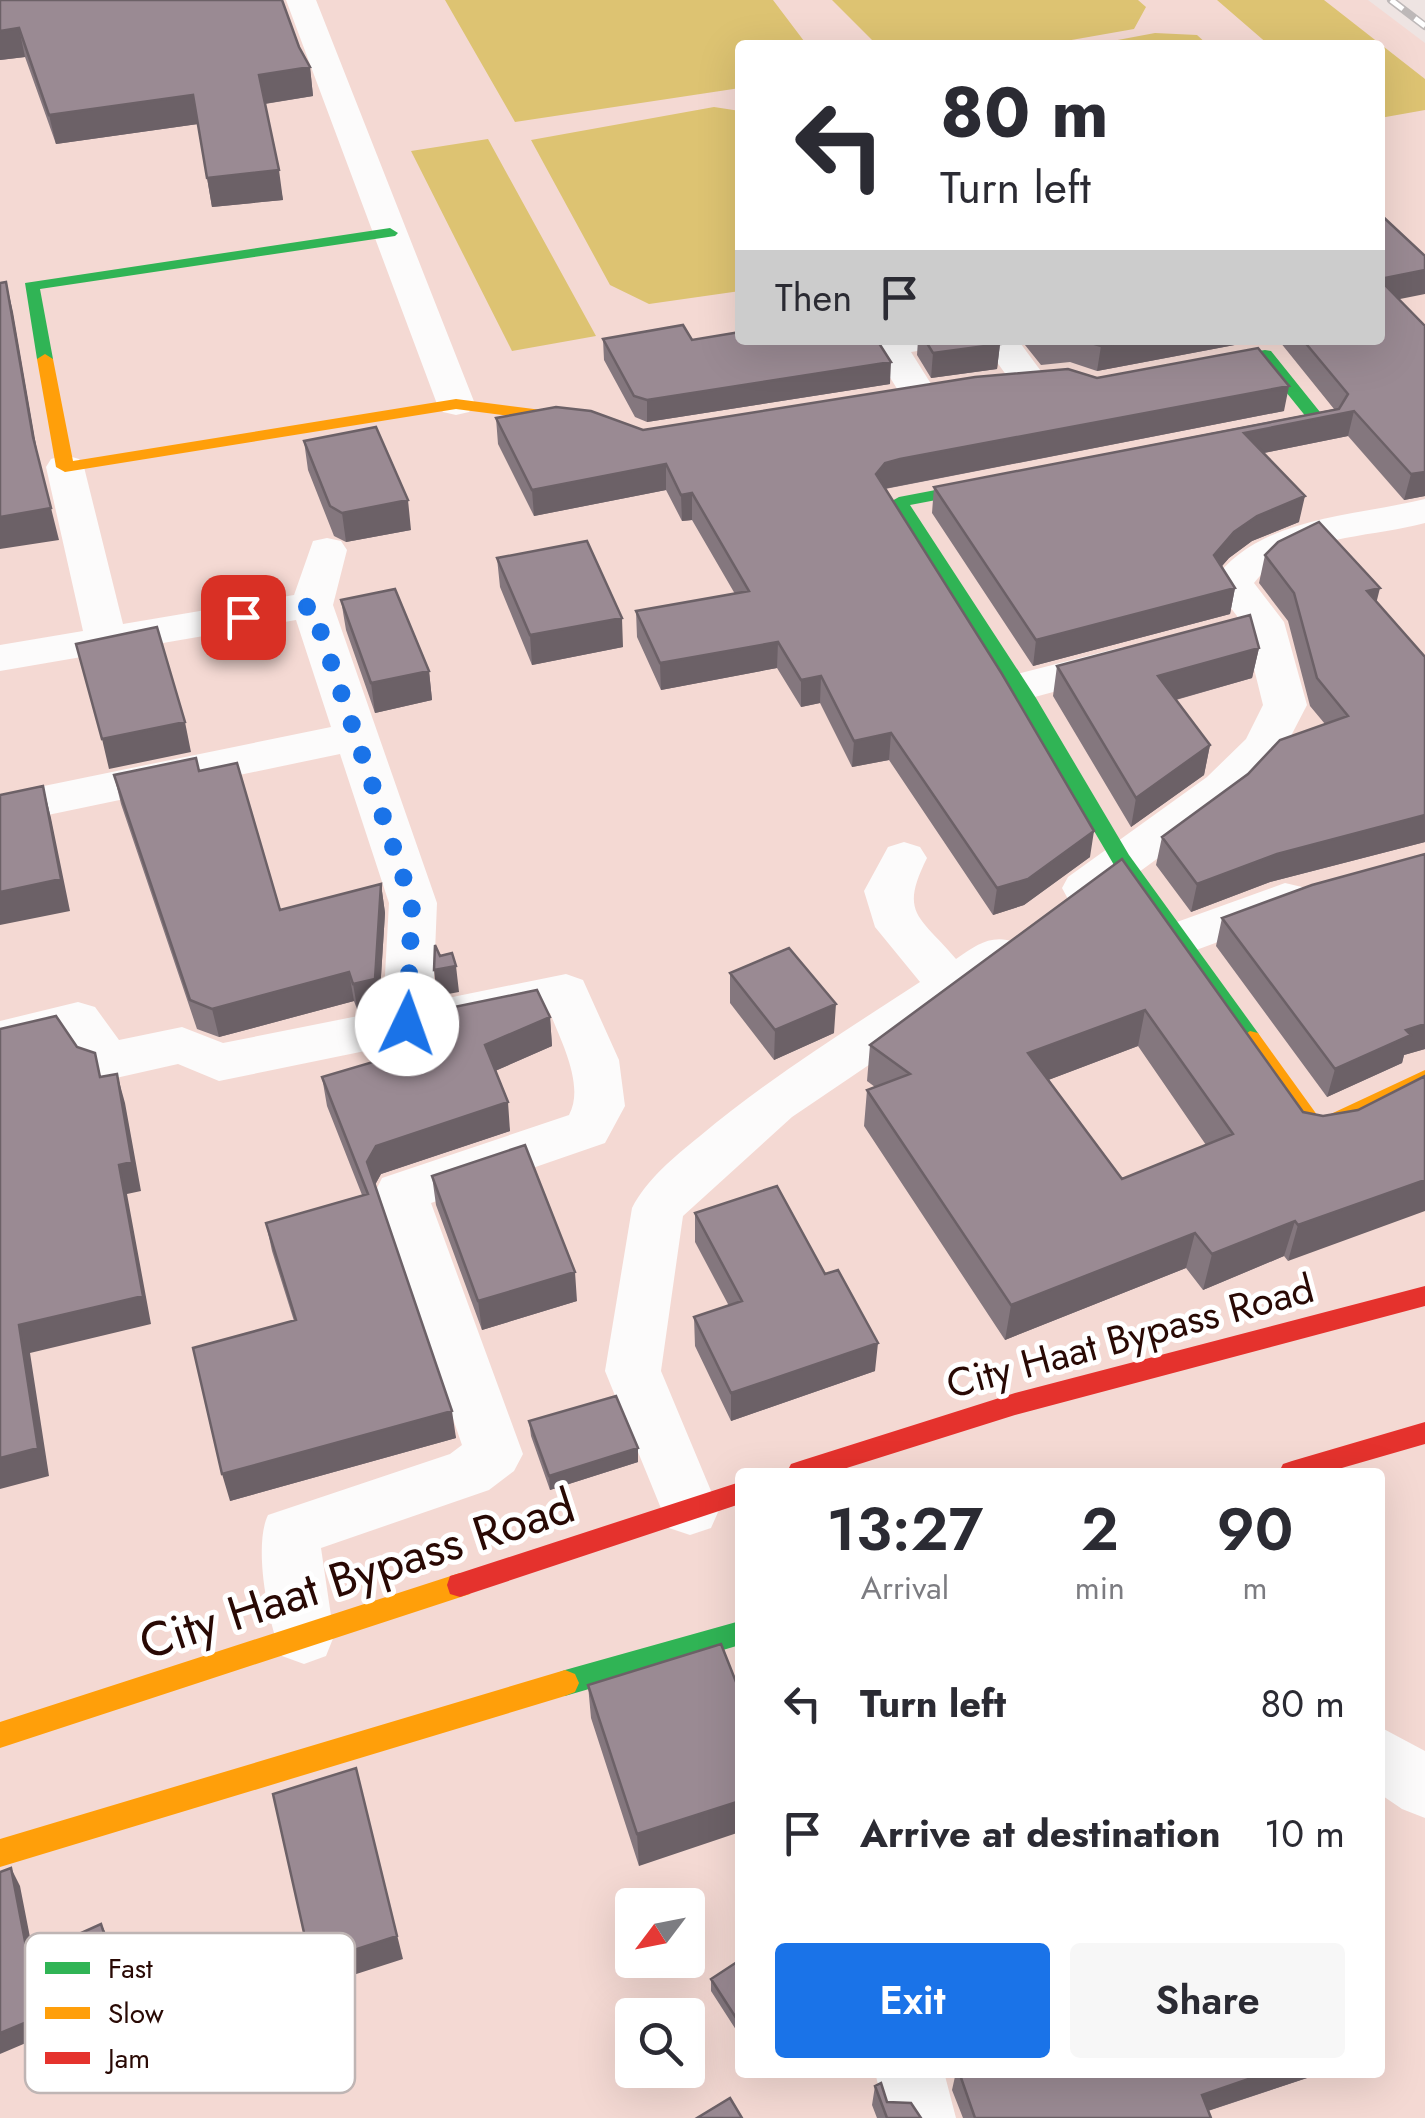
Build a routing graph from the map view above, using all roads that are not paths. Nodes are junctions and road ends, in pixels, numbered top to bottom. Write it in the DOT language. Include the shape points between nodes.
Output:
graph roads {
  1 [pos="300,0"];
  2 [pos="390,232"];
  3 [pos="887,345"];
  4 [pos="1003,345"];
  5 [pos="1163,372"];
  6 [pos="1033,382"];
  7 [pos="918,395"];
  8 [pos="456,404"];
  9 [pos="615,428"];
  10 [pos="1233,438"];
  11 [pos="65,468"];
  12 [pos="1030,477"];
  13 [pos="1425,512"];
  14 [pos="327,550"];
  15 [pos="312,606"];
  16 [pos="106,640"];
  17 [pos="1169,647"];
  18 [pos="0,658"];
  19 [pos="1020,688"];
  20 [pos="356,736"];
  21 [pos="0,810"];
  22 [pos="904,858"];
  23 [pos="1121,860"];
  24 [pos="1324,888"];
  25 [pos="1180,940"];
  26 [pos="950,986"];
  27 [pos="407,1024"];
  28 [pos="0,1039"];
  29 [pos="1425,1078"];
  30 [pos="1425,1296"];
  31 [pos="1425,1433"];
  32 [pos="813,1468"];
  33 [pos="1306,1468"];
  34 [pos="715,1501"];
  35 [pos="735,1635"];
  36 [pos="304,1636"];
  37 [pos="0,1735"];
  38 [pos="1385,1760"];
  39 [pos="1425,1788"];
  40 [pos="0,1852"];
  41 [pos="910,2078"];
  42 [pos="921,2118"];
  1 -- 2 [label="street"];
  2 -- 8 [label="street"];
  2 -- 11 [label="street" via="31,286"];
  3 -- 7 [label="street"];
  4 -- 6 [label="street"];
  5 -- 10 [label="street" via="1266,354 1318,421"];
  8 -- 9 [label="street"];
  8 -- 11 [label="street"];
  11 -- 16 [label="street"];
  12 -- 19 [label="street" via="900,502"];
  13 -- 23 [label="street" via="1319,532 1242,564 1232,583 1244,627 1285,704 1264,747 1223,788"];
  14 -- 15 [label="street"];
  15 -- 16 [label="street"];
  15 -- 20 [label="street"];
  16 -- 18 [label="street"];
  17 -- 19 [label="street"];
  19 -- 23 [label="street"];
  20 -- 21 [label="street"];
  20 -- 27 [label="street" via="412,903"];
  22 -- 26 [label="street" via="887,891 892,915"];
  23 -- 25 [label="street"];
  23 -- 26 [label="street"];
  24 -- 25 [label="street"];
  25 -- 29 [label="street" via="1316,1130"];
  26 -- 34 [label="street" via="774,1103 658,1208 633,1371"];
  27 -- 28 [label="street" via="219,1062 182,1045 106,1061 78,1020"];
  27 -- 36 [label="street" via="566,992 594,1060 600,1106 587,1129 402,1192 494,1454 469,1472 289,1533"];
  30 -- 32 [label="street, City Haat Bypass Road" via="1015,1404"];
  31 -- 33 [label="street"];
  34 -- 36 [label="street, City Haat Bypass Road"];
  35 -- 40 [label="street"];
  36 -- 37 [label="street, City Haat Bypass Road"];
  38 -- 39 [label="street"];
  41 -- 42 [label="street"];
}
